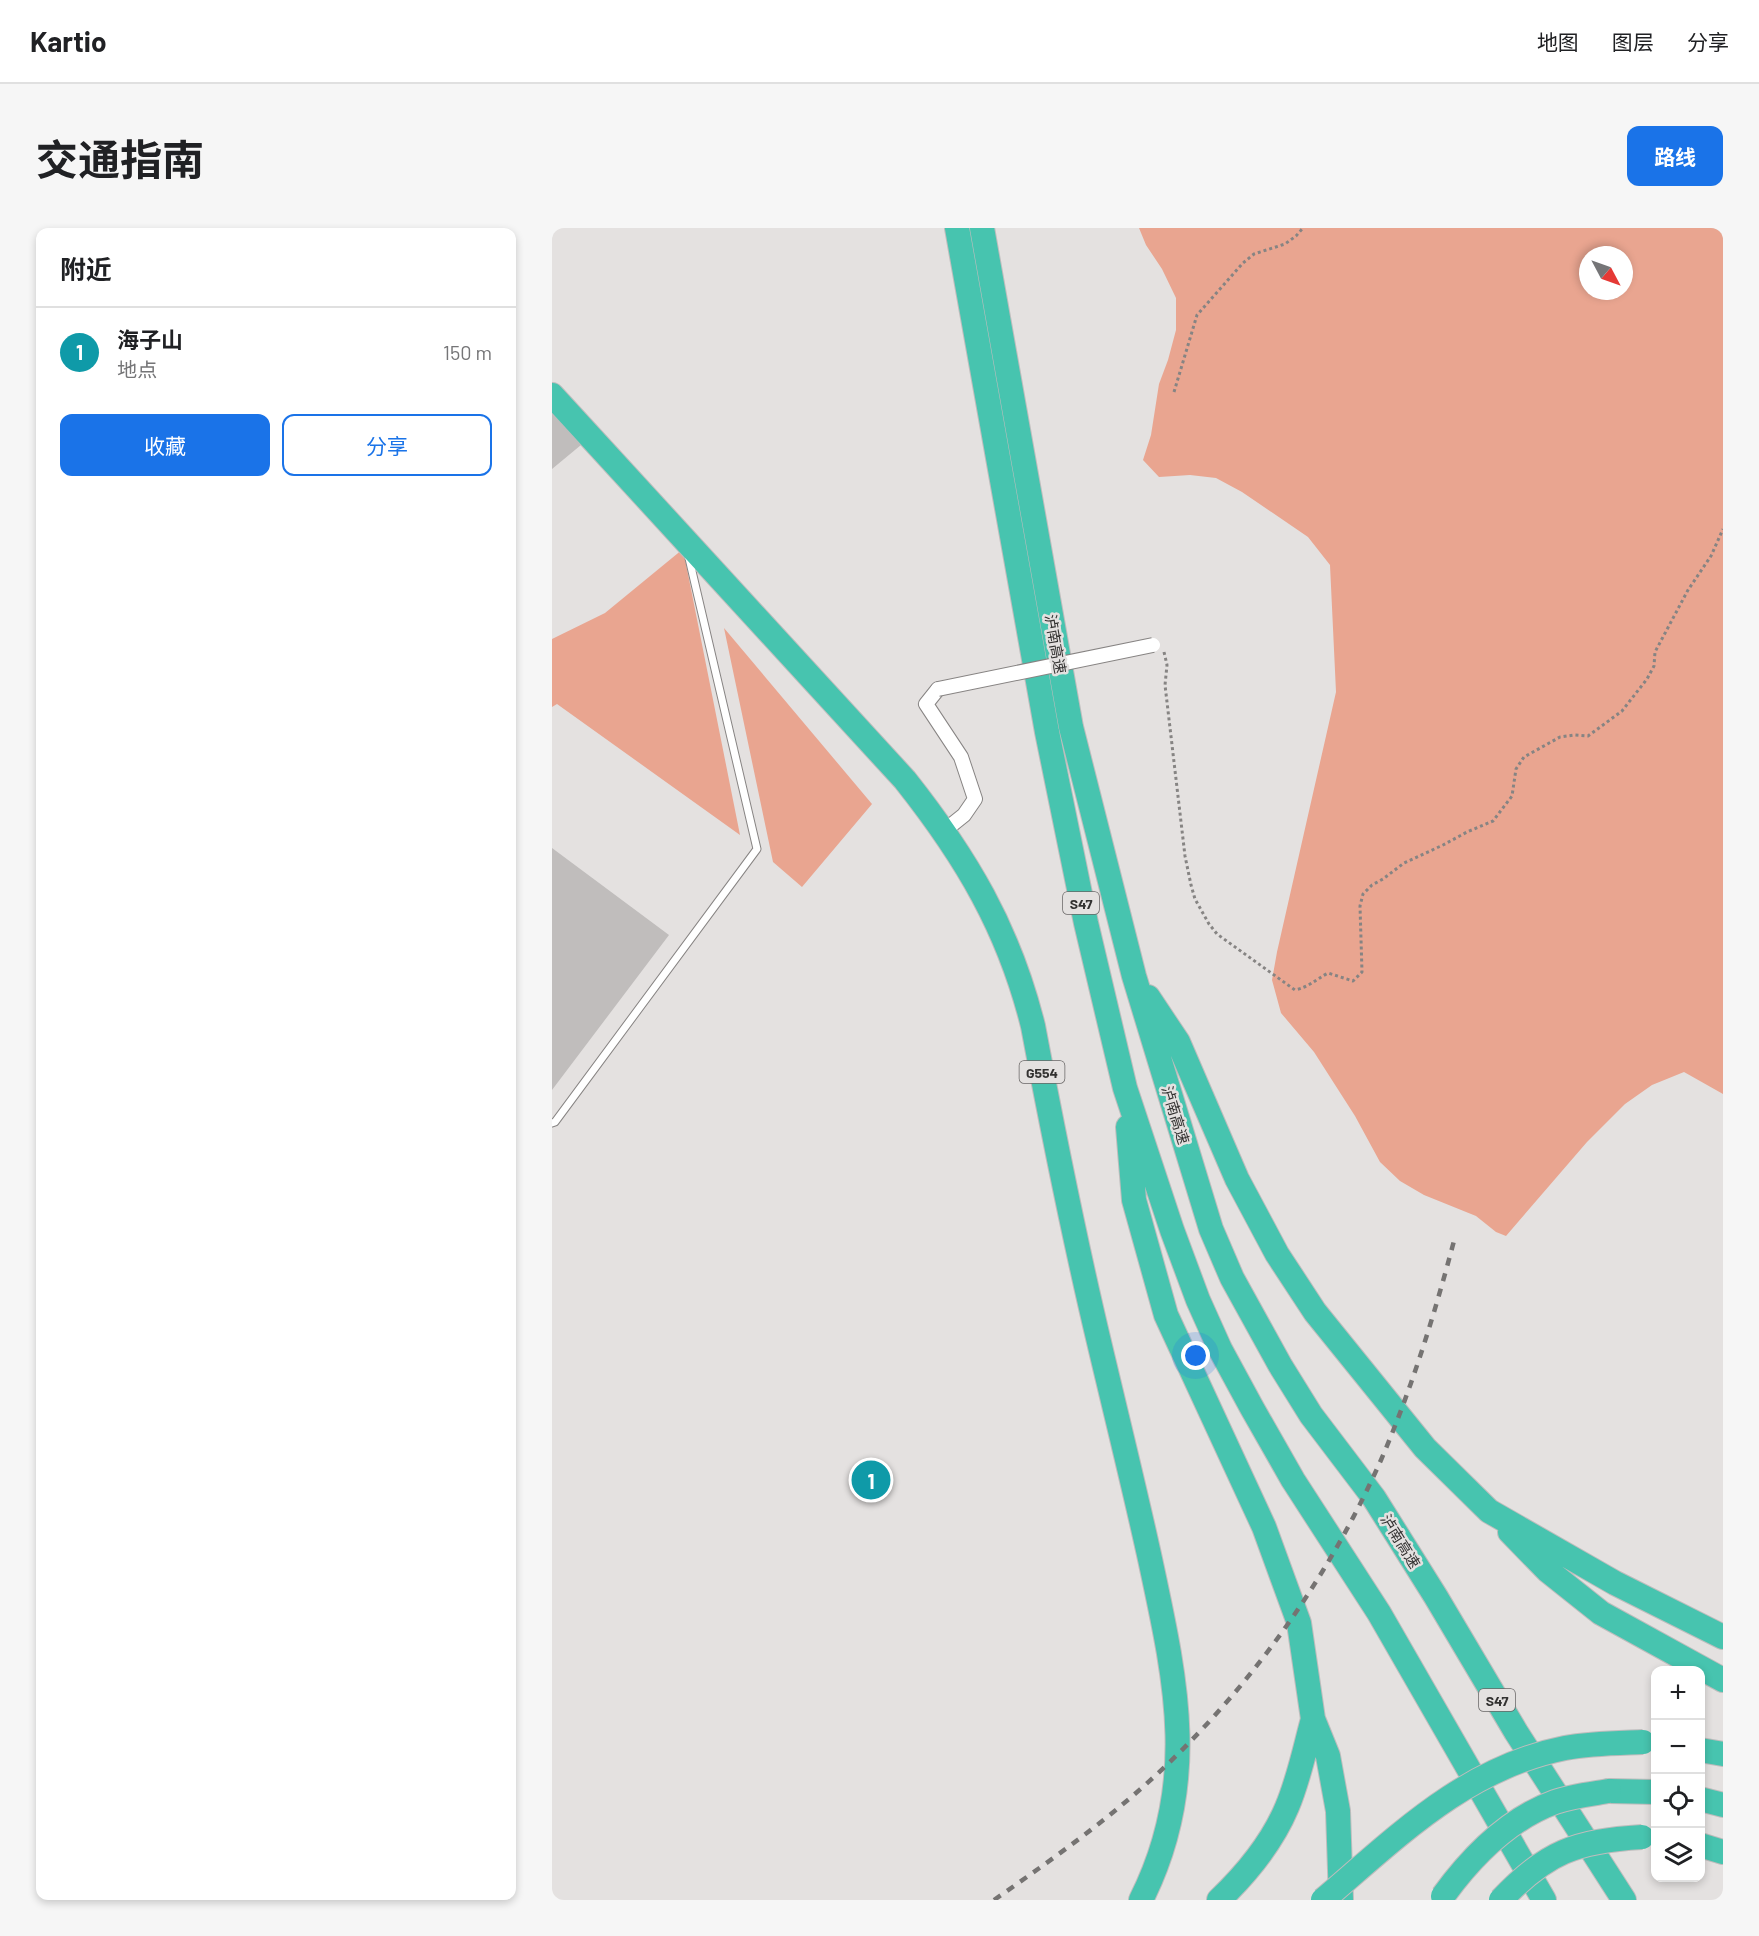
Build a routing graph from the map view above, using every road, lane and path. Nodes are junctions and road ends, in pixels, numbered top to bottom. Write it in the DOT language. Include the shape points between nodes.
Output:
graph roads {
  1 [pos="957,228"];
  2 [pos="982,228"];
  3 [pos="1303,228"];
  4 [pos="1174,392"];
  5 [pos="552,395"];
  6 [pos="1723,529"];
  7 [pos="685,540"];
  8 [pos="1153,645"];
  9 [pos="944,831"];
  10 [pos="1134,976"];
  11 [pos="1125,1088"];
  12 [pos="552,1123"];
  13 [pos="1489,1511"];
  14 [pos="1723,1637"];
  15 [pos="1723,1680"];
  16 [pos="1313,1719"];
  17 [pos="1649,1743"];
  18 [pos="1705,1751"];
  19 [pos="1723,1754"];
  20 [pos="1651,1792"];
  21 [pos="1705,1800"];
  22 [pos="1723,1805"];
  23 [pos="1649,1838"];
  24 [pos="1705,1846"];
  25 [pos="1723,1852"];
  26 [pos="1141,1900"];
  27 [pos="1219,1900"];
  28 [pos="1323,1900"];
  29 [pos="1341,1900"];
  30 [pos="1441,1900"];
  31 [pos="1501,1900"];
  32 [pos="1544,1900"];
  33 [pos="1624,1900"];
  1 -- 11 [label="highway, 泸南高速 / S47" via="1047,732"];
  2 -- 10 [label="highway, 泸南高速 / S47" via="1071,728"];
  3 -- 4 [label="path" via="1285,244 1254,254 1243,262 1197,315"];
  5 -- 7 [label="highway, G554"];
  6 -- 8 [label="path" via="1655,652 1654,666 1647,679 1622,711 1588,736 1560,737 1524,757 1516,769 1512,796 1493,821 1404,863 1363,894 1359,933 1362,972 1353,981 1328,973 1308,988 1295,990 1217,934 1209,924 1195,899 1185,856 1165,685 1165,653"];
  7 -- 9 [label="highway, G554" via="871,741"];
  7 -- 12 [label="lane" via="757,849"];
  8 -- 9 [label="street, bridge" via="938,689 926,704 961,757 975,799 964,815"];
  9 -- 26 [label="highway, G554" via="995,916 1025,994 1072,1223 1167,1636 1179,1731 1176,1789 1165,1842"];
  10 -- 13 [label="highway" via="1178,1042 1237,1179 1277,1254 1315,1312 1425,1448"];
  10 -- 33 [label="highway, 泸南高速 / S47, bridge" via="1211,1229 1232,1278 1311,1415 1374,1498"];
  11 -- 16 [label="highway" via="1134,1200 1166,1315 1264,1527 1299,1623"];
  11 -- 32 [label="highway, 泸南高速 / S47, bridge" via="1172,1230 1220,1349 1293,1480 1414,1673"];
  13 -- 14 [label="highway" via="1615,1583"];
  13 -- 15 [label="highway" via="1547,1570 1601,1613"];
  16 -- 27 [label="highway" via="1287,1807 1274,1833 1247,1871"];
  16 -- 29 [label="highway" via="1328,1756 1338,1811"];
  17 -- 28 [label="highway, bridge" via="1564,1748 1485,1776 1399,1833"];
  18 -- 19 [label="highway"];
  20 -- 30 [label="highway, bridge" via="1609,1791 1554,1802 1507,1828 1472,1859"];
  21 -- 22 [label="highway"];
  23 -- 31 [label="highway, bridge" via="1597,1841 1569,1850 1532,1870"];
  24 -- 25 [label="highway"];
}
